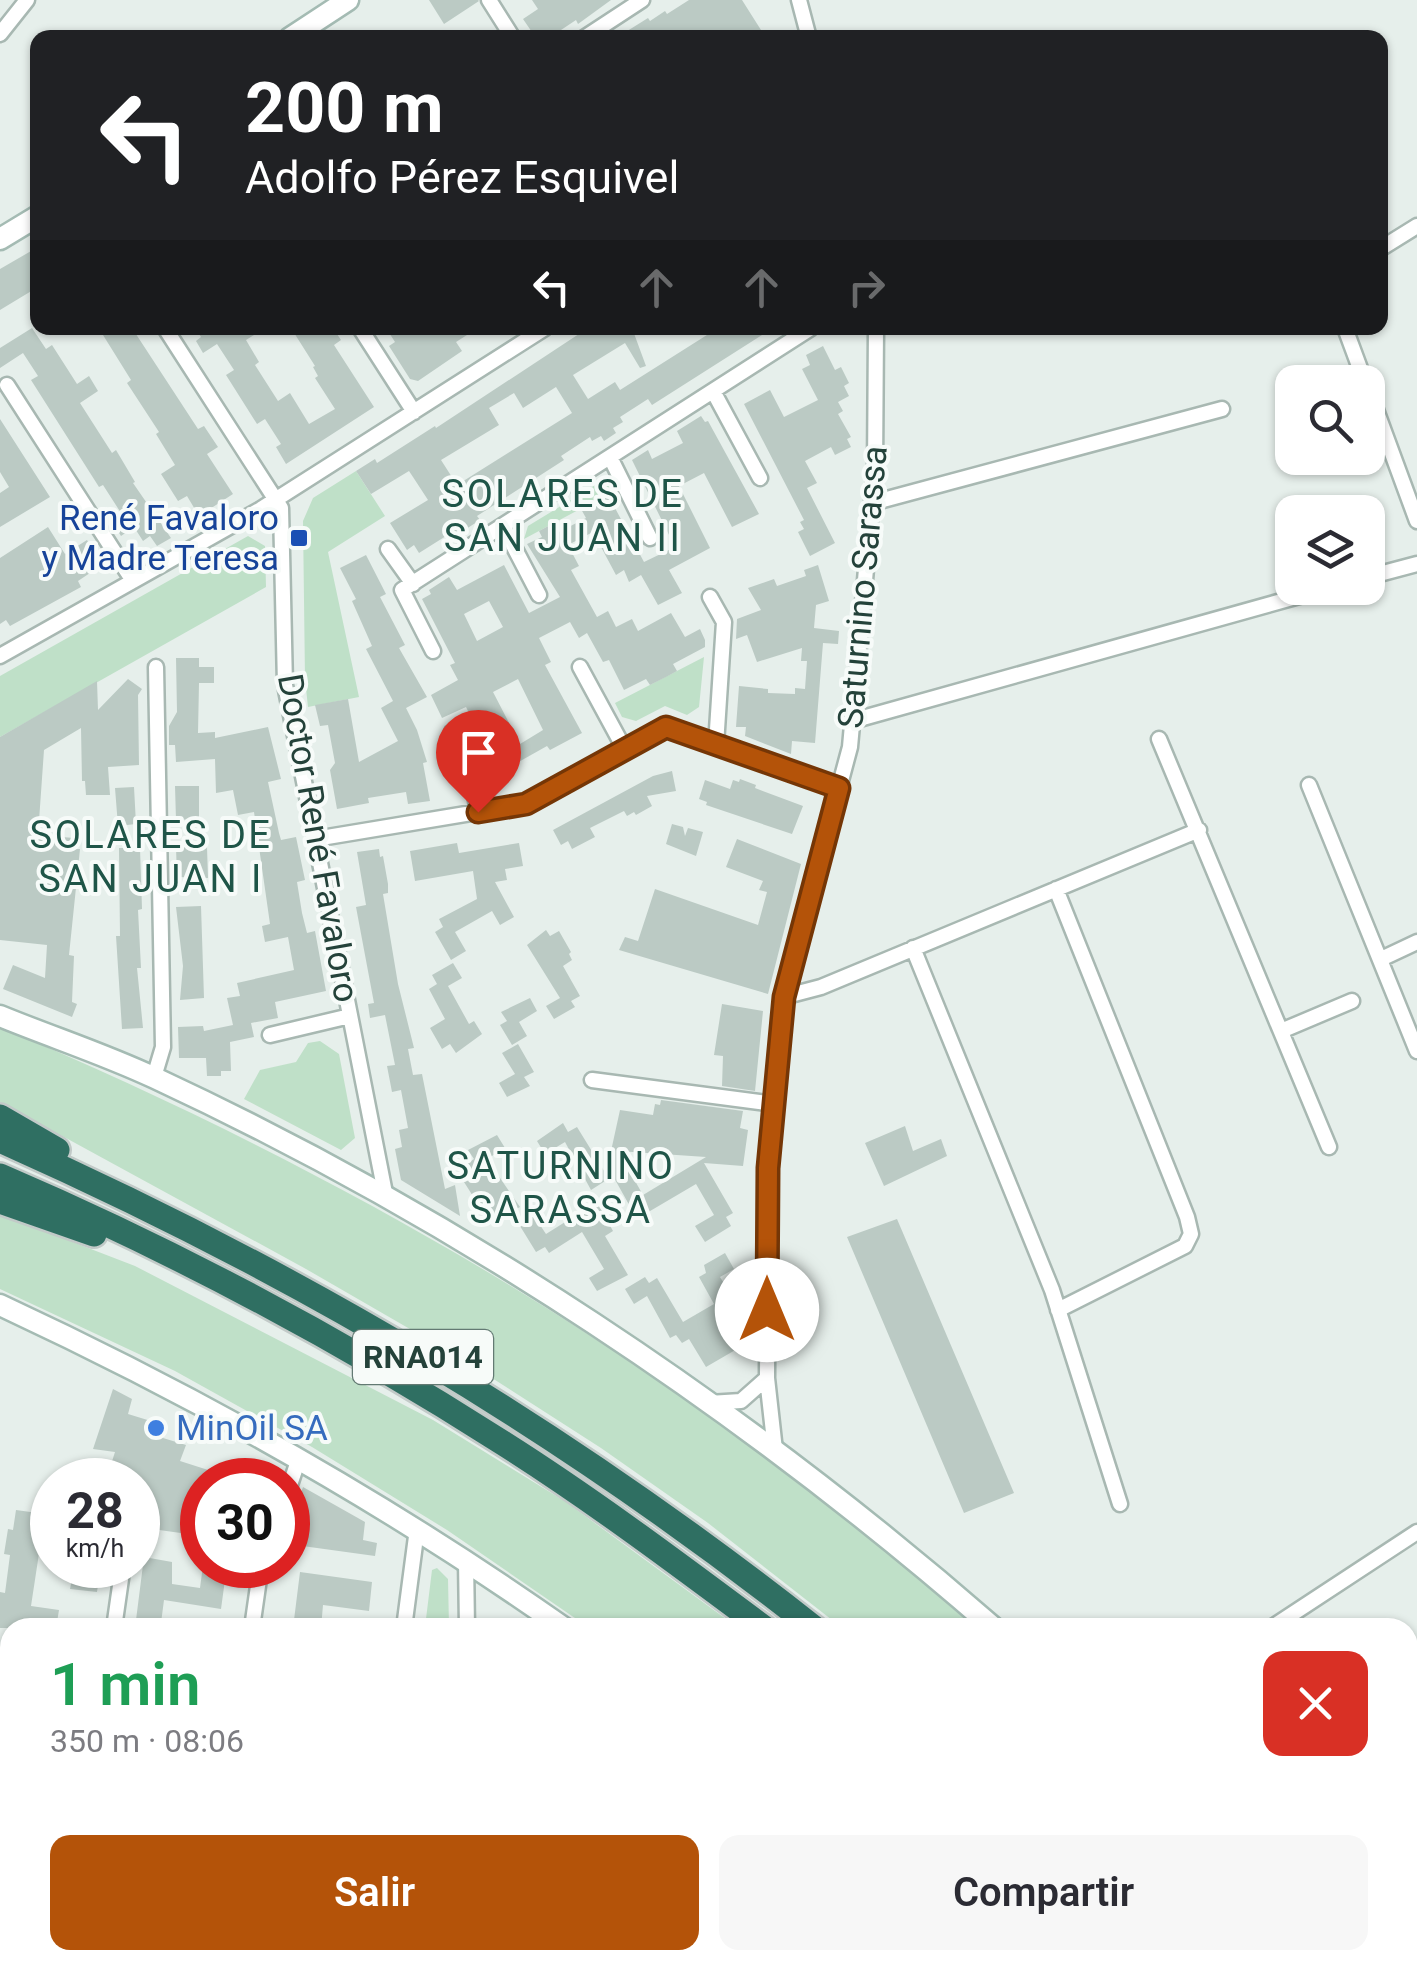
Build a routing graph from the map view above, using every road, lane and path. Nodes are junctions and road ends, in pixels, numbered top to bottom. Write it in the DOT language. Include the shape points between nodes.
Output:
graph roads {
  1 [pos="28,0"];
  2 [pos="348,0"];
  3 [pos="489,0"];
  4 [pos="642,0"];
  5 [pos="799,0"];
  6 [pos="302,30"];
  7 [pos="508,30"];
  8 [pos="596,30"];
  9 [pos="806,30"];
  10 [pos="0,34"];
  11 [pos="30,221"];
  12 [pos="1417,226"];
  13 [pos="0,239"];
  14 [pos="1388,244"];
  15 [pos="170,335"];
  16 [pos="364,335"];
  17 [pos="531,335"];
  18 [pos="801,335"];
  19 [pos="876,335"];
  20 [pos="1348,335"];
  21 [pos="1358,365"];
  22 [pos="8,386"];
  23 [pos="713,391"];
  24 [pos="1222,410"];
  25 [pos="414,412"];
  26 [pos="1385,436"];
  27 [pos="610,457"];
  28 [pos="760,478"];
  29 [pos="276,500"];
  30 [pos="872,504"];
  31 [pos="1417,521"];
  32 [pos="503,526"];
  33 [pos="650,538"];
  34 [pos="388,549"];
  35 [pos="1417,564"];
  36 [pos="1385,572"];
  37 [pos="133,581"];
  38 [pos="408,587"];
  39 [pos="539,595"];
  40 [pos="710,596"];
  41 [pos="1275,603"];
  42 [pos="433,651"];
  43 [pos="0,656"];
  44 [pos="156,667"];
  45 [pos="580,667"];
  46 [pos="852,721"];
  47 [pos="452,732"];
  48 [pos="1159,739"];
  49 [pos="716,745"];
  50 [pos="625,750"];
  51 [pos="1309,785"];
  52 [pos="839,788"];
  53 [pos="478,812"];
  54 [pos="1199,830"];
  55 [pos="315,838"];
  56 [pos="1056,889"];
  57 [pos="1417,942"];
  58 [pos="914,948"];
  59 [pos="1381,959"];
  60 [pos="784,997"];
  61 [pos="1352,1001"];
  62 [pos="0,1016"];
  63 [pos="350,1016"];
  64 [pos="1281,1031"];
  65 [pos="270,1034"];
  66 [pos="1417,1051"];
  67 [pos="154,1077"];
  68 [pos="592,1080"];
  69 [pos="774,1104"];
  70 [pos="0,1118"];
  71 [pos="0,1140"];
  72 [pos="1328,1147"];
  73 [pos="0,1176"];
  74 [pos="386,1198"];
  75 [pos="0,1201"];
  76 [pos="186,1226"];
  77 [pos="0,1305"];
  78 [pos="1058,1310"];
  79 [pos="301,1322"];
  80 [pos="767,1378"];
  81 [pos="709,1404"];
  82 [pos="775,1450"];
  83 [pos="300,1458"];
  84 [pos="310,1464"];
  85 [pos="1120,1504"];
  86 [pos="417,1528"];
  87 [pos="1417,1532"];
  88 [pos="466,1560"];
  89 [pos="120,1588"];
  90 [pos="258,1588"];
  91 [pos="115,1618"];
  92 [pos="254,1618"];
  93 [pos="405,1618"];
  94 [pos="467,1618"];
  95 [pos="550,1618"];
  96 [pos="751,1618"];
  97 [pos="801,1618"];
  98 [pos="982,1618"];
  99 [pos="1285,1618"];
  1 -- 10 [label="street"];
  2 -- 6 [label="street"];
  3 -- 7 [label="street"];
  4 -- 8 [label="street"];
  5 -- 9 [label="street"];
  11 -- 13 [label="street"];
  12 -- 14 [label="street"];
  15 -- 29 [label="street, Doctor René Favaloro"];
  16 -- 25 [label="street"];
  17 -- 25 [label="street"];
  18 -- 23 [label="street"];
  19 -- 30 [label="street, Saturnino Sarassa"];
  20 -- 21 [label="street"];
  22 -- 37 [label="street"];
  23 -- 27 [label="street"];
  23 -- 28 [label="street"];
  24 -- 30 [label="street"];
  25 -- 29 [label="street"];
  26 -- 31 [label="street"];
  27 -- 32 [label="street"];
  27 -- 33 [label="street"];
  29 -- 37 [label="street"];
  29 -- 55 [label="street, Doctor René Favaloro" via="285,685"];
  30 -- 46 [label="street, Saturnino Sarassa"];
  32 -- 38 [label="street"];
  32 -- 39 [label="street"];
  34 -- 38 [label="street"];
  35 -- 36 [label="street"];
  37 -- 43 [label="street"];
  38 -- 42 [label="street"];
  40 -- 49 [label="street" via="724,622"];
  41 -- 46 [label="street"];
  44 -- 67 [label="street" via="162,1047"];
  45 -- 50 [label="street"];
  46 -- 52 [label="street, Saturnino Sarassa"];
  47 -- 53 [label="street" via="471,773"];
  48 -- 54 [label="street"];
  49 -- 50 [label="street" via="666,727"];
  49 -- 52 [label="street"];
  50 -- 53 [label="street" via="526,804"];
  51 -- 59 [label="street"];
  52 -- 60 [label="street, Saturnino Sarassa"];
  53 -- 55 [label="street"];
  54 -- 56 [label="street"];
  54 -- 64 [label="street"];
  55 -- 63 [label="street, Doctor René Favaloro"];
  56 -- 58 [label="street"];
  56 -- 78 [label="street" via="1190,1234 1185,1246"];
  57 -- 59 [label="street"];
  58 -- 60 [label="street"];
  58 -- 78 [label="street"];
  59 -- 66 [label="street"];
  60 -- 69 [label="street, Saturnino Sarassa"];
  61 -- 64 [label="street"];
  62 -- 67 [label="street"];
  63 -- 65 [label="street"];
  63 -- 74 [label="street, Doctor René Favaloro"];
  64 -- 72 [label="street"];
  67 -- 74 [label="street"];
  68 -- 69 [label="street"];
  69 -- 80 [label="street, Saturnino Sarassa"];
  70 -- 76 [label="highway"];
  71 -- 76 [label="highway, RNA014"];
  73 -- 79 [label="highway, RNA014"];
  74 -- 81 [label="street" via="616,1338"];
  75 -- 79 [label="highway"];
  76 -- 97 [label="highway, RNA014" via="316,1294 518,1415"];
  77 -- 83 [label="street" via="170,1386"];
  78 -- 85 [label="street"];
  79 -- 96 [label="highway, RNA014" via="503,1442"];
  80 -- 81 [label="street" via="741,1401"];
  80 -- 82 [label="street, Saturnino Sarassa"];
  81 -- 82 [label="street"];
  82 -- 98 [label="street"];
  84 -- 86 [label="street"];
  86 -- 88 [label="street"];
  86 -- 93 [label="street"];
  87 -- 99 [label="street"];
  88 -- 94 [label="street"];
  88 -- 95 [label="street"];
  89 -- 91 [label="street"];
  90 -- 92 [label="street"];
}
